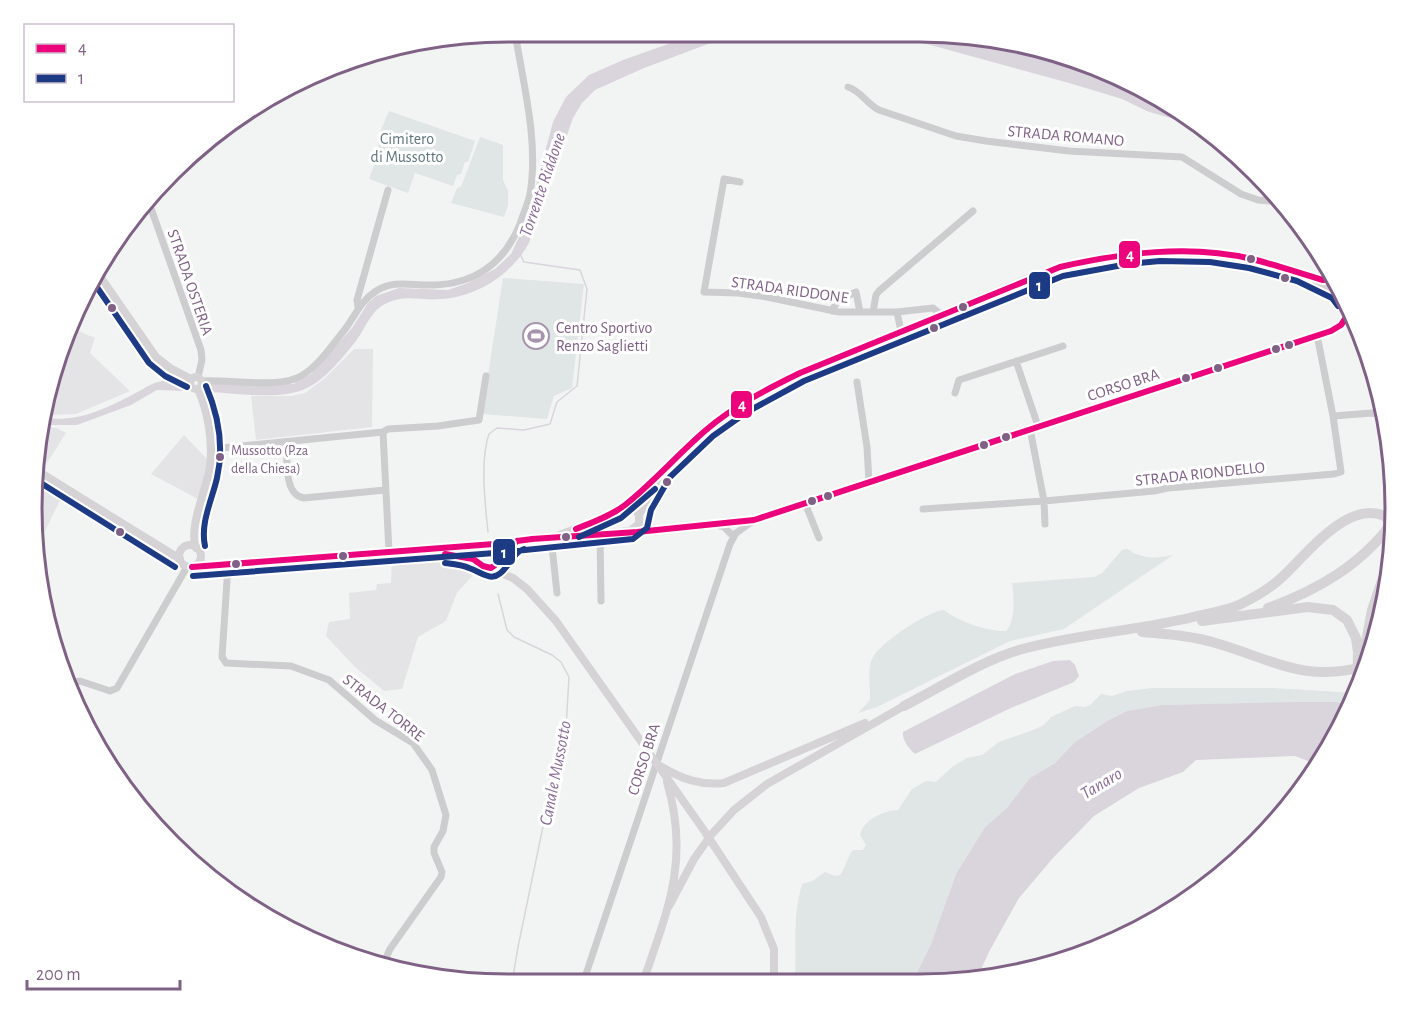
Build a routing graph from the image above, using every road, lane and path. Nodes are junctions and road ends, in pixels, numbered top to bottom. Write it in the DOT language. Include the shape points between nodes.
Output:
graph roads {
  1 [pos="517,42"];
  2 [pos="848,87"];
  3 [pos="740,182"];
  4 [pos="388,190"];
  5 [pos="1269,201"];
  6 [pos="151,209"];
  7 [pos="973,211"];
  8 [pos="1299,273"];
  9 [pos="102,279"];
  10 [pos="1326,280"];
  11 [pos="1329,287"];
  12 [pos="358,307"];
  13 [pos="832,311"];
  14 [pos="861,312"];
  15 [pos="873,312"];
  16 [pos="897,312"];
  17 [pos="942,315"];
  18 [pos="1345,320"];
  19 [pos="901,331"];
  20 [pos="1317,335"];
  21 [pos="1063,346"];
  22 [pos="1016,361"];
  23 [pos="486,376"];
  24 [pos="197,382"];
  25 [pos="857,382"];
  26 [pos="955,393"];
  27 [pos="1375,414"];
  28 [pos="1333,416"];
  29 [pos="1038,426"];
  30 [pos="1030,429"];
  31 [pos="383,432"];
  32 [pos="286,442"];
  33 [pos="211,449"];
  34 [pos="43,475"];
  35 [pos="869,483"];
  36 [pos="385,490"];
  37 [pos="648,490"];
  38 [pos="1044,501"];
  39 [pos="805,504"];
  40 [pos="621,508"];
  41 [pos="923,509"];
  42 [pos="1385,516"];
  43 [pos="640,518"];
  44 [pos="601,519"];
  45 [pos="1045,524"];
  46 [pos="650,529"];
  47 [pos="732,529"];
  48 [pos="194,531"];
  49 [pos="626,531"];
  50 [pos="1384,532"];
  51 [pos="600,534"];
  52 [pos="554,537"];
  53 [pos="819,538"];
  54 [pos="516,541"];
  55 [pos="490,544"];
  56 [pos="159,547"];
  57 [pos="184,548"];
  58 [pos="413,550"];
  59 [pos="198,552"];
  60 [pos="389,552"];
  61 [pos="502,558"];
  62 [pos="180,559"];
  63 [pos="480,563"];
  64 [pos="228,565"];
  65 [pos="190,567"];
  66 [pos="491,568"];
  67 [pos="513,578"];
  68 [pos="557,593"];
  69 [pos="1376,597"];
  70 [pos="601,601"];
  71 [pos="1287,606"];
  72 [pos="1166,624"];
  73 [pos="1127,631"];
  74 [pos="1366,639"];
  75 [pos="1358,665"];
  76 [pos="1356,668"];
  77 [pos="76,682"];
  78 [pos="904,706"];
  79 [pos="662,769"];
  80 [pos="669,906"];
  81 [pos="386,958"];
  82 [pos="586,974"];
  83 [pos="647,974"];
  84 [pos="774,974"];
  1 -- 12 [label="street" via="532,169 530,195 514,240 492,266 470,278 442,285 387,285"];
  2 -- 5 [label="street, STRADA ROMANO" via="879,110 957,136 1069,152 1182,158 1242,194"];
  3 -- 13 [label="street, STRADA RIDDONE" via="724,179 704,292 767,297"];
  4 -- 12 [label="street"];
  6 -- 24 [label="street, STRADA OSTERIA" via="201,350"];
  7 -- 15 [label="street" via="879,291"];
  8 -- 10 [label="main road"];
  8 -- 11 [label="main road"];
  8 -- 17 [label="main road" via="1211,253 1127,255 1060,267"];
  9 -- 24 [label="main road" via="156,357"];
  12 -- 24 [label="street" via="342,333 297,378 276,382"];
  13 -- 14 [label="street, STRADA RIDDONE"];
  13 -- 14 [label="street" via="838,300 856,292"];
  14 -- 15 [label="street, STRADA RIDDONE"];
  15 -- 16 [label="street, STRADA RIDDONE"];
  16 -- 17 [label="street, STRADA RIDDONE" via="933,308"];
  16 -- 19 [label="street"];
  17 -- 19 [label="main road"];
  18 -- 20 [label="street, CORSO BRA" via="1341,326"];
  19 -- 37 [label="main road" via="800,373 742,404 708,429"];
  20 -- 28 [label="street, STRADA RIONDELLO"];
  20 -- 29 [label="street, CORSO BRA"];
  21 -- 22 [label="street"];
  22 -- 26 [label="street" via="959,380"];
  22 -- 29 [label="street"];
  23 -- 31 [label="street" via="478,420"];
  24 -- 33 [label="main road" via="205,404"];
  25 -- 35 [label="street"];
  27 -- 28 [label="street"];
  28 -- 38 [label="street, STRADA RIONDELLO" via="1341,472"];
  29 -- 30 [label="street, CORSO BRA"];
  30 -- 35 [label="street, CORSO BRA"];
  30 -- 38 [label="street"];
  31 -- 32 [label="street"];
  31 -- 36 [label="street"];
  32 -- 33 [label="street"];
  32 -- 36 [label="street" via="290,488 298,497"];
  33 -- 48 [label="main road"];
  34 -- 56 [label="main road"];
  35 -- 39 [label="street, CORSO BRA"];
  36 -- 60 [label="street"];
  37 -- 40 [label="main road"];
  37 -- 43 [label="main road"];
  38 -- 41 [label="street, STRADA RIONDELLO"];
  38 -- 45 [label="street"];
  39 -- 47 [label="street, CORSO BRA"];
  39 -- 53 [label="street"];
  40 -- 43 [label="main road" via="635,509"];
  40 -- 44 [label="main road"];
  40 -- 49 [label="main road" via="615,521"];
  42 -- 72 [label="highway" via="1369,512 1351,517 1279,580 1237,606"];
  43 -- 46 [label="street" via="642,525"];
  43 -- 49 [label="main road" via="637,527"];
  44 -- 51 [label="street"];
  44 -- 52 [label="main road"];
  46 -- 47 [label="street" via="713,524"];
  46 -- 49 [label="street"];
  47 -- 82 [label="street, CORSO BRA"];
  48 -- 57 [label="main road"];
  48 -- 59 [label="main road"];
  49 -- 51 [label="main road"];
  50 -- 71 [label="highway" via="1346,569"];
  51 -- 52 [label="main road"];
  51 -- 70 [label="street"];
  52 -- 54 [label="main road"];
  52 -- 68 [label="street"];
  54 -- 55 [label="main road"];
  54 -- 61 [label="main road"];
  55 -- 58 [label="main road"];
  55 -- 61 [label="main road" via="500,549"];
  55 -- 63 [label="main road" via="478,551"];
  56 -- 57 [label="main road"];
  56 -- 62 [label="main road"];
  57 -- 59 [label="main road" via="190,546"];
  57 -- 62 [label="main road"];
  58 -- 60 [label="main road"];
  58 -- 63 [label="main road" via="457,555"];
  59 -- 64 [label="main road" via="210,561"];
  59 -- 65 [label="main road" via="199,561"];
  60 -- 64 [label="main road"];
  61 -- 66 [label="main road"];
  61 -- 67 [label="main road"];
  62 -- 65 [label="main road"];
  63 -- 66 [label="main road"];
  64 -- 65 [label="main road"];
  64 -- 81 [label="street, STRADA TORRE" via="222,657 226,663 291,666 328,680 375,720 412,743 432,770 446,815 434,847 441,878"];
  65 -- 77 [label="street" via="117,687 110,691"];
  66 -- 67 [label="main road"];
  67 -- 79 [label="main road" via="556,621"];
  69 -- 74 [label="highway"];
  71 -- 72 [label="highway" via="1225,619"];
  71 -- 75 [label="highway" via="1341,614 1356,638"];
  72 -- 73 [label="highway"];
  73 -- 76 [label="highway" via="1196,638 1289,669 1336,672"];
  73 -- 78 [label="highway" via="1017,651"];
  78 -- 79 [label="main road" via="724,783 694,782"];
  78 -- 80 [label="main road" via="767,784 734,810 694,859"];
  79 -- 80 [label="main road" via="677,832 678,856"];
  79 -- 84 [label="main road" via="767,930 774,950"];
  80 -- 83 [label="main road"];
}
